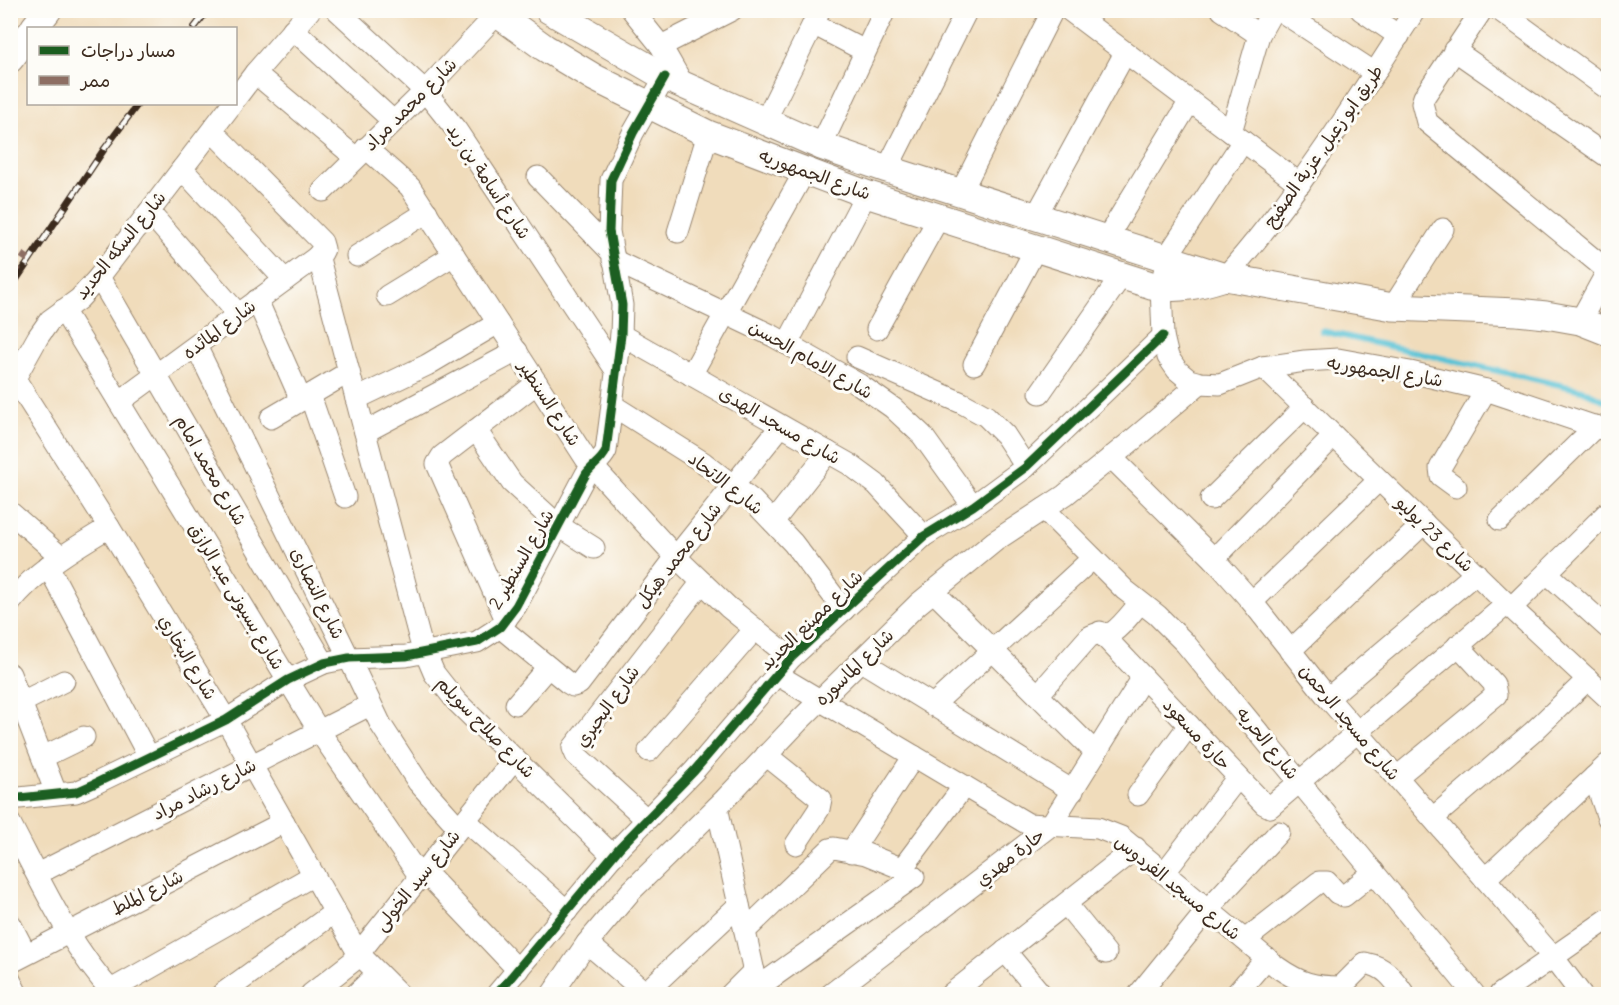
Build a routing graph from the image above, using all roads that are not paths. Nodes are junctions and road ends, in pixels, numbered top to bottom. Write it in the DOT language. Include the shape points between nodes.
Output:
graph roads {
  1 [pos="310,10"];
  2 [pos="338,10"];
  3 [pos="549,10"];
  4 [pos="632,10"];
  5 [pos="885,10"];
  6 [pos="967,10"];
  7 [pos="1053,10"];
  8 [pos="1069,10"];
  9 [pos="1222,10"];
  10 [pos="1273,10"];
  11 [pos="1279,10"];
  12 [pos="1361,10"];
  13 [pos="1415,10"];
  14 [pos="1482,10"];
  15 [pos="1499,10"];
  16 [pos="730,11"];
  17 [pos="494,13"];
  18 [pos="817,17"];
  19 [pos="293,29"];
  20 [pos="27,35"];
  21 [pos="1259,35"];
  22 [pos="1399,36"];
  23 [pos="661,46"];
  24 [pos="1454,50"];
  25 [pos="865,51"];
  26 [pos="1125,53"];
  27 [pos="10,59"];
  28 [pos="255,73"];
  29 [pos="1375,73"];
  30 [pos="675,82"];
  31 [pos="1608,89"];
  32 [pos="425,91"];
  33 [pos="237,98"];
  34 [pos="1190,101"];
  35 [pos="648,104"];
  36 [pos="231,105"];
  37 [pos="393,121"];
  38 [pos="765,121"];
  39 [pos="212,131"];
  40 [pos="708,134"];
  41 [pos="1237,137"];
  42 [pos="821,146"];
  43 [pos="361,153"];
  44 [pos="1608,157"];
  45 [pos="182,169"];
  46 [pos="887,170"];
  47 [pos="805,171"];
  48 [pos="538,177"];
  49 [pos="1300,184"];
  50 [pos="323,191"];
  51 [pos="961,192"];
  52 [pos="866,194"];
  53 [pos="149,212"];
  54 [pos="427,212"];
  55 [pos="1036,216"];
  56 [pos="939,217"];
  57 [pos="1443,229"];
  58 [pos="678,232"];
  59 [pos="1107,238"];
  60 [pos="1036,248"];
  61 [pos="318,255"];
  62 [pos="454,255"];
  63 [pos="357,256"];
  64 [pos="613,257"];
  65 [pos="1167,257"];
  66 [pos="1608,270"];
  67 [pos="99,276"];
  68 [pos="1122,276"];
  69 [pos="1225,277"];
  70 [pos="285,280"];
  71 [pos="1161,287"];
  72 [pos="387,296"];
  73 [pos="257,300"];
  74 [pos="1393,307"];
  75 [pos="63,310"];
  76 [pos="726,313"];
  77 [pos="238,314"];
  78 [pos="1580,321"];
  79 [pos="498,323"];
  80 [pos="877,329"];
  81 [pos="1608,332"];
  82 [pos="621,335"];
  83 [pos="1163,336"];
  84 [pos="787,344"];
  85 [pos="196,346"];
  86 [pos="517,351"];
  87 [pos="857,357"];
  88 [pos="974,364"];
  89 [pos="1263,367"];
  90 [pos="349,372"];
  91 [pos="617,372"];
  92 [pos="156,375"];
  93 [pos="691,375"];
  94 [pos="13,383"];
  95 [pos="537,383"];
  96 [pos="1200,383"];
  97 [pos="1486,390"];
  98 [pos="1040,393"];
  99 [pos="306,398"];
  100 [pos="356,399"];
  101 [pos="119,402"];
  102 [pos="612,405"];
  103 [pos="1305,407"];
  104 [pos="271,418"];
  105 [pos="781,426"];
  106 [pos="1602,428"];
  107 [pos="476,430"];
  108 [pos="365,432"];
  109 [pos="1334,436"];
  110 [pos="828,452"];
  111 [pos="1111,457"];
  112 [pos="592,466"];
  113 [pos="1026,467"];
  114 [pos="1379,480"];
  115 [pos="733,486"];
  116 [pos="1456,487"];
  117 [pos="345,497"];
  118 [pos="1211,499"];
  119 [pos="972,506"];
  120 [pos="1044,509"];
  121 [pos="10,513"];
  122 [pos="1500,520"];
  123 [pos="773,522"];
  124 [pos="1424,524"];
  125 [pos="1604,524"];
  126 [pos="559,526"];
  127 [pos="109,527"];
  128 [pos="924,536"];
  129 [pos="594,548"];
  130 [pos="676,557"];
  131 [pos="1093,558"];
  132 [pos="1214,559"];
  133 [pos="55,562"];
  134 [pos="1476,573"];
  135 [pos="1546,573"];
  136 [pos="702,582"];
  137 [pos="933,591"];
  138 [pos="11,601"];
  139 [pos="1252,602"];
  140 [pos="1140,603"];
  141 [pos="1509,605"];
  142 [pos="844,610"];
  143 [pos="503,623"];
  144 [pos="1608,628"];
  145 [pos="754,629"];
  146 [pos="1100,632"];
  147 [pos="1458,645"];
  148 [pos="992,650"];
  149 [pos="1290,651"];
  150 [pos="426,653"];
  151 [pos="350,658"];
  152 [pos="791,658"];
  153 [pos="861,661"];
  154 [pos="324,663"];
  155 [pos="548,667"];
  156 [pos="10,674"];
  157 [pos="776,674"];
  158 [pos="1143,676"];
  159 [pos="1588,679"];
  160 [pos="288,680"];
  161 [pos="64,681"];
  162 [pos="1038,695"];
  163 [pos="1329,698"];
  164 [pos="1608,698"];
  165 [pos="820,700"];
  166 [pos="22,702"];
  167 [pos="516,704"];
  168 [pos="370,705"];
  169 [pos="933,705"];
  170 [pos="226,720"];
  171 [pos="1189,725"];
  172 [pos="319,731"];
  173 [pos="1358,732"];
  174 [pos="84,737"];
  175 [pos="649,751"];
  176 [pos="1096,753"];
  177 [pos="766,755"];
  178 [pos="914,756"];
  179 [pos="43,757"];
  180 [pos="149,757"];
  181 [pos="514,759"];
  182 [pos="251,765"];
  183 [pos="1601,771"];
  184 [pos="1238,777"];
  185 [pos="1397,777"];
  186 [pos="1299,782"];
  187 [pos="964,786"];
  188 [pos="1073,791"];
  189 [pos="56,793"];
  190 [pos="1138,795"];
  191 [pos="10,799"];
  192 [pos="717,807"];
  193 [pos="1433,818"];
  194 [pos="1608,818"];
  195 [pos="646,819"];
  196 [pos="284,822"];
  197 [pos="462,824"];
  198 [pos="1050,826"];
  199 [pos="11,827"];
  200 [pos="1279,832"];
  201 [pos="796,844"];
  202 [pos="1136,848"];
  203 [pos="851,852"];
  204 [pos="613,856"];
  205 [pos="1165,872"];
  206 [pos="1374,872"];
  207 [pos="37,874"];
  208 [pos="422,874"];
  209 [pos="314,875"];
  210 [pos="914,877"];
  211 [pos="1485,879"];
  212 [pos="1066,904"];
  213 [pos="739,905"];
  214 [pos="1209,909"];
  215 [pos="567,911"];
  216 [pos="335,912"];
  217 [pos="1608,919"];
  218 [pos="10,923"];
  219 [pos="745,931"];
  220 [pos="69,932"];
  221 [pos="1245,940"];
  222 [pos="587,943"];
  223 [pos="1005,951"];
  224 [pos="358,953"];
  225 [pos="1106,953"];
  226 [pos="1553,957"];
  227 [pos="18,958"];
  228 [pos="1267,958"];
  229 [pos="518,970"];
  230 [pos="378,973"];
  231 [pos="10,980"];
  232 [pos="757,985"];
  233 [pos="1510,992"];
  234 [pos="110,993"];
  235 [pos="16,994"];
  236 [pos="222,994"];
  237 [pos="311,994"];
  238 [pos="356,994"];
  239 [pos="399,994"];
  240 [pos="497,994"];
  241 [pos="552,994"];
  242 [pos="646,994"];
  243 [pos="731,994"];
  244 [pos="831,994"];
  245 [pos="951,994"];
  246 [pos="1041,994"];
  247 [pos="1138,994"];
  248 [pos="1236,994"];
  249 [pos="1404,994"];
  250 [pos="1474,994"];
  251 [pos="1581,994"];
  1 -- 19 [label="street"];
  2 -- 32 [label="street, شارع أسامة بن زيد"];
  3 -- 30 [label="main road, شارع الجمهوريه"];
  4 -- 23 [label="street"];
  5 -- 25 [label="street"];
  6 -- 46 [label="street"];
  7 -- 51 [label="street"];
  8 -- 26 [label="street"];
  9 -- 21 [label="street"];
  10 -- 21 [label="street"];
  11 -- 29 [label="street"];
  12 -- 22 [label="street"];
  13 -- 22 [label="street, طريق ابو زعبل, عزبة الصفيح"];
  14 -- 24 [label="street"];
  15 -- 31 [label="street"];
  16 -- 23 [label="street"];
  17 -- 32 [label="street, شارع محمد مراد"];
  17 -- 35 [label="main road, شارع الجمهوريه" via="575,66"];
  18 -- 25 [label="street"];
  18 -- 38 [label="street"];
  19 -- 28 [label="street"];
  19 -- 37 [label="street"];
  20 -- 27 [label="main road"];
  21 -- 41 [label="street"];
  22 -- 29 [label="street, طريق ابو زعبل, عزبة الصفيح"];
  23 -- 30 [label="street"];
  24 -- 44 [label="street"];
  24 -- 66 [label="street" via="1424,97 1427,122"];
  25 -- 42 [label="street"];
  26 -- 34 [label="street"];
  26 -- 55 [label="street"];
  28 -- 33 [label="street"];
  28 -- 43 [label="street, شارع السنطير"];
  29 -- 49 [label="street, طريق ابو زعبل, عزبة الصفيح"];
  30 -- 35 [label="street, شارع السنطير 2"];
  30 -- 38 [label="main road, شارع الجمهوريه"];
  32 -- 37 [label="street, شارع محمد مراد"];
  32 -- 91 [label="street, شارع أسامة بن زيد" via="457,131"];
  34 -- 41 [label="street"];
  34 -- 59 [label="street"];
  35 -- 40 [label="main road, شارع الجمهوريه"];
  35 -- 64 [label="street, شارع السنطير 2" via="611,180 609,231"];
  36 -- 39 [label="street, شارع السكه الحديد"];
  37 -- 43 [label="street, شارع محمد مراد"];
  38 -- 42 [label="main road, شارع الجمهوريه"];
  39 -- 45 [label="street, شارع السكه الحديد"];
  39 -- 61 [label="street, شارع صلاح سويلم" via="322,242 324,249"];
  40 -- 47 [label="main road, شارع الجمهوريه"];
  40 -- 58 [label="street"];
  41 -- 49 [label="street"];
  41 -- 65 [label="street"];
  42 -- 46 [label="main road, شارع الجمهوريه"];
  43 -- 50 [label="street, شارع محمد مراد"];
  43 -- 54 [label="street, شارع السنطير" via="410,187"];
  45 -- 53 [label="street, شارع السكه الحديد"];
  45 -- 70 [label="street"];
  46 -- 51 [label="main road, شارع الجمهوريه"];
  47 -- 52 [label="main road, شارع الجمهوريه"];
  47 -- 76 [label="street"];
  48 -- 64 [label="street"];
  49 -- 69 [label="street, طريق ابو زعبل, عزبة الصفيح"];
  51 -- 55 [label="main road, شارع الجمهوريه"];
  52 -- 56 [label="main road, شارع الجمهوريه"];
  52 -- 84 [label="street"];
  53 -- 67 [label="street, شارع السكه الحديد"];
  53 -- 77 [label="street"];
  54 -- 62 [label="street, شارع السنطير"];
  54 -- 63 [label="street"];
  55 -- 59 [label="main road, شارع الجمهوريه"];
  56 -- 60 [label="main road, شارع الجمهوريه"];
  56 -- 80 [label="street"];
  57 -- 74 [label="street"];
  59 -- 65 [label="main road, شارع الجمهوريه"];
  60 -- 68 [label="main road, شارع الجمهوريه"];
  60 -- 88 [label="street"];
  61 -- 70 [label="street, شارع المائده"];
  61 -- 90 [label="street, شارع صلاح سويلم"];
  62 -- 72 [label="street"];
  62 -- 79 [label="street, شارع السنطير"];
  64 -- 76 [label="street, شارع الامام الحسن"];
  64 -- 82 [label="street, شارع السنطير 2" via="622,305"];
  65 -- 69 [label="main road, شارع الجمهوريه"];
  65 -- 71 [label="street"];
  66 -- 78 [label="street"];
  67 -- 75 [label="street, شارع السكه الحديد"];
  67 -- 92 [label="street, شارع محمد امام"];
  68 -- 71 [label="main road, شارع الجمهوريه"];
  68 -- 98 [label="street"];
  69 -- 71 [label="main road, شارع الجمهوريه" via="1197,286"];
  69 -- 74 [label="main road, شارع الجمهوريه"];
  70 -- 73 [label="street, شارع المائده"];
  71 -- 83 [label="street"];
  73 -- 77 [label="street, شارع المائده"];
  73 -- 99 [label="street" via="297,390"];
  74 -- 78 [label="main road, شارع الجمهوريه" via="1517,312"];
  75 -- 94 [label="street, شارع السكه الحديد" via="38,337"];
  75 -- 101 [label="street, شارع بسيونى عبد الرازق"];
  76 -- 84 [label="street, شارع الامام الحسن"];
  76 -- 93 [label="street"];
  77 -- 85 [label="street, شارع المائده"];
  78 -- 81 [label="main road, شارع الجمهوريه"];
  79 -- 86 [label="street, شارع السنطير"];
  79 -- 100 [label="street" via="427,365"];
  82 -- 91 [label="street, شارع السنطير 2"];
  82 -- 93 [label="street, شارع مسجد الهدى"];
  83 -- 96 [label="street" via="1168,357 1177,370"];
  83 -- 113 [label="street, شارع مصنع الحديد"];
  84 -- 119 [label="street, شارع الامام الحسن" via="893,408 922,435"];
  85 -- 92 [label="street, شارع المائده"];
  85 -- 151 [label="street, شارع النصارى"];
  86 -- 95 [label="street, شارع السنطير"];
  86 -- 108 [label="street"];
  87 -- 113 [label="street" via="986,416 1005,435"];
  89 -- 96 [label="street, شارع الجمهوريه" via="1220,384"];
  89 -- 97 [label="street, شارع الجمهوريه" via="1338,359"];
  89 -- 103 [label="street, شارع 23 يوليو"];
  90 -- 99 [label="street"];
  90 -- 100 [label="street, شارع صلاح سويلم"];
  91 -- 102 [label="street, شارع السنطير 2"];
  92 -- 101 [label="street, شارع المائده"];
  92 -- 154 [label="street, شارع محمد امام"];
  93 -- 105 [label="street, شارع مسجد الهدى"];
  94 -- 127 [label="street, شارع البخاري"];
  95 -- 107 [label="street"];
  95 -- 112 [label="street, شارع السنطير"];
  96 -- 111 [label="street, شارع الماسوره"];
  97 -- 106 [label="street, شارع الجمهوريه"];
  97 -- 116 [label="street" via="1440,468 1441,476"];
  99 -- 104 [label="street"];
  99 -- 117 [label="street" via="313,404"];
  100 -- 108 [label="street, شارع صلاح سويلم"];
  101 -- 160 [label="street, شارع بسيونى عبد الرازق"];
  102 -- 112 [label="street, شارع السنطير 2" via="606,451"];
  102 -- 115 [label="street, شارع الاتحاد"];
  103 -- 109 [label="street, شارع 23 يوليو"];
  103 -- 118 [label="street"];
  105 -- 110 [label="street, شارع مسجد الهدى"];
  105 -- 115 [label="street, شارع محمد هيكل"];
  106 -- 122 [label="street"];
  107 -- 126 [label="street" via="512,483"];
  107 -- 143 [label="street" via="440,458 437,467"];
  108 -- 150 [label="street, شارع صلاح سويلم"];
  109 -- 114 [label="street, شارع 23 يوليو"];
  109 -- 132 [label="street"];
  110 -- 123 [label="street"];
  110 -- 128 [label="street, شارع مسجد الهدى" via="876,484"];
  111 -- 120 [label="street, شارع الماسوره"];
  111 -- 132 [label="street, شارع مسجد الرحمن"];
  112 -- 126 [label="street, شارع السنطير 2"];
  112 -- 130 [label="street, شارع السنطير"];
  113 -- 119 [label="street, شارع مصنع الحديد"];
  114 -- 124 [label="street, شارع 23 يوليو"];
  114 -- 139 [label="street"];
  115 -- 123 [label="street, شارع الاتحاد"];
  115 -- 130 [label="street, شارع محمد هيكل"];
  119 -- 128 [label="street, شارع مصنع الحديد"];
  120 -- 131 [label="street, شارع الحريه"];
  120 -- 137 [label="street, شارع الماسوره" via="995,541"];
  121 -- 133 [label="street"];
  123 -- 142 [label="street, شارع الاتحاد"];
  124 -- 134 [label="street, شارع 23 يوليو"];
  124 -- 149 [label="street"];
  125 -- 135 [label="street"];
  126 -- 129 [label="street"];
  126 -- 143 [label="street, شارع السنطير 2"];
  127 -- 133 [label="street"];
  127 -- 170 [label="street, شارع البخاري"];
  128 -- 142 [label="street, شارع مصنع الحديد"];
  130 -- 136 [label="street, شارع السنطير"];
  130 -- 155 [label="street, شارع محمد هيكل" via="581,682 567,683"];
  131 -- 140 [label="street, شارع الحريه"];
  131 -- 148 [label="street"];
  132 -- 139 [label="street, شارع مسجد الرحمن"];
  133 -- 138 [label="street"];
  133 -- 180 [label="street"];
  134 -- 141 [label="street, شارع 23 يوليو"];
  134 -- 163 [label="street"];
  135 -- 141 [label="street"];
  135 -- 144 [label="street"];
  136 -- 145 [label="street, شارع السنطير"];
  136 -- 195 [label="street, شارع البحيري" via="573,748"];
  137 -- 148 [label="street"];
  137 -- 153 [label="street, شارع الماسوره"];
  139 -- 149 [label="street, شارع مسجد الرحمن"];
  140 -- 146 [label="street" via="1114,631"];
  140 -- 186 [label="street, شارع الحريه" via="1185,643"];
  141 -- 147 [label="street"];
  141 -- 159 [label="street, شارع 23 يوليو"];
  142 -- 152 [label="street, شارع مصنع الحديد"];
  143 -- 150 [label="street, شارع السنطير 2" via="477,642"];
  143 -- 155 [label="street"];
  145 -- 152 [label="street, شارع السنطير"];
  145 -- 175 [label="street"];
  146 -- 158 [label="street, حارة مسعود"];
  146 -- 162 [label="street" via="1089,636"];
  147 -- 173 [label="street"];
  147 -- 185 [label="street" via="1494,684 1496,695"];
  148 -- 162 [label="street"];
  148 -- 169 [label="street"];
  149 -- 163 [label="street, شارع مسجد الرحمن"];
  150 -- 151 [label="street, شارع السنطير 2"];
  150 -- 181 [label="street, شارع صلاح سويلم" via="434,673 456,701"];
  151 -- 154 [label="street, شارع السنطير 2"];
  151 -- 168 [label="street, شارع النصارى"];
  152 -- 157 [label="street, شارع مصنع الحديد"];
  153 -- 165 [label="street, شارع الماسوره"];
  153 -- 169 [label="street"];
  154 -- 160 [label="street, شارع السنطير 2"];
  155 -- 167 [label="street"];
  156 -- 166 [label="street"];
  157 -- 165 [label="street, شارع مسجد الفردوس"];
  157 -- 195 [label="street, شارع مصنع الحديد" via="694,771"];
  158 -- 171 [label="street, حارة مسعود"];
  158 -- 176 [label="street, حارة مهدي"];
  159 -- 164 [label="street, شارع 23 يوليو"];
  159 -- 193 [label="street" via="1539,727"];
  160 -- 170 [label="street, شارع السنطير 2"];
  160 -- 172 [label="street, شارع بسيونى عبد الرازق"];
  161 -- 166 [label="street"];
  162 -- 176 [label="street"];
  163 -- 173 [label="street, شارع مسجد الرحمن"];
  165 -- 177 [label="street, شارع الماسوره"];
  165 -- 178 [label="street, شارع مسجد الفردوس"];
  166 -- 179 [label="street"];
  168 -- 172 [label="street, شارع رشاد مراد"];
  168 -- 197 [label="street, شارع النصارى" via="418,782"];
  169 -- 188 [label="street"];
  170 -- 180 [label="street, شارع السنطير 2"];
  170 -- 182 [label="street, شارع البخاري"];
  171 -- 184 [label="street, حارة مسعود"];
  171 -- 190 [label="street"];
  172 -- 182 [label="street, شارع رشاد مراد"];
  172 -- 208 [label="street, شارع بسيونى عبد الرازق"];
  173 -- 185 [label="street, شارع مسجد الرحمن"];
  173 -- 186 [label="street"];
  174 -- 179 [label="street"];
  176 -- 188 [label="street, حارة مهدي"];
  177 -- 192 [label="street, شارع الماسوره"];
  177 -- 201 [label="street" via="821,799 821,806"];
  178 -- 187 [label="street, شارع مسجد الفردوس"];
  178 -- 203 [label="street"];
  179 -- 189 [label="street"];
  180 -- 189 [label="street, شارع السنطير 2" via="76,792"];
  181 -- 197 [label="street, شارع سيد الخولى"];
  181 -- 204 [label="street, شارع صلاح سويلم"];
  182 -- 196 [label="street, شارع البخاري"];
  182 -- 207 [label="street, شارع رشاد مراد"];
  183 -- 194 [label="street"];
  183 -- 211 [label="street"];
  184 -- 186 [label="street, حارة مسعود" via="1269,807"];
  184 -- 205 [label="street"];
  185 -- 193 [label="street, شارع مسجد الرحمن"];
  186 -- 206 [label="street, شارع الحريه"];
  187 -- 198 [label="street, شارع مسجد الفردوس" via="1028,824"];
  187 -- 203 [label="street" via="904,866"];
  188 -- 198 [label="street, حارة مهدي"];
  189 -- 191 [label="street, شارع السنطير 2"];
  192 -- 213 [label="street"];
  192 -- 222 [label="street, شارع الماسوره" via="632,891"];
  193 -- 211 [label="street, شارع مسجد الرحمن"];
  195 -- 204 [label="street, شارع مصنع الحديد"];
  196 -- 209 [label="street, شارع البخاري"];
  196 -- 220 [label="street, شارع الملط"];
  197 -- 208 [label="street, شارع سيد الخولى"];
  197 -- 215 [label="street, شارع النصارى"];
  198 -- 202 [label="street, شارع مسجد الفردوس" via="1098,828"];
  198 -- 244 [label="street, حارة مهدي"];
  199 -- 207 [label="street"];
  200 -- 214 [label="street"];
  202 -- 205 [label="street, شارع مسجد الفردوس"];
  202 -- 212 [label="street"];
  203 -- 219 [label="street" via="834,848 827,852"];
  204 -- 215 [label="street, شارع مصنع الحديد"];
  205 -- 214 [label="street, شارع مسجد الفردوس"];
  206 -- 221 [label="street" via="1344,896 1327,882 1315,884"];
  206 -- 250 [label="street, شارع الحريه"];
  207 -- 220 [label="street"];
  208 -- 224 [label="street, شارع سيد الخولى"];
  208 -- 229 [label="street, شارع بسيونى عبد الرازق"];
  209 -- 216 [label="street, شارع البخاري"];
  209 -- 234 [label="street"];
  210 -- 232 [label="street"];
  211 -- 226 [label="street, شارع مسجد الرحمن"];
  212 -- 223 [label="street"];
  212 -- 225 [label="street"];
  213 -- 219 [label="street"];
  213 -- 242 [label="street"];
  214 -- 221 [label="street, شارع مسجد الفردوس"];
  214 -- 247 [label="street"];
  215 -- 229 [label="street, شارع مصنع الحديد"];
  216 -- 224 [label="street, شارع البخاري"];
  216 -- 236 [label="street"];
  217 -- 226 [label="street"];
  218 -- 227 [label="street"];
  219 -- 232 [label="street"];
  220 -- 227 [label="street, شارع الملط"];
  220 -- 234 [label="street"];
  221 -- 228 [label="street, شارع مسجد الفردوس"];
  222 -- 241 [label="street, شارع الماسوره"];
  222 -- 242 [label="street"];
  223 -- 245 [label="street"];
  223 -- 246 [label="street"];
  224 -- 230 [label="street, شارع البخاري"];
  224 -- 237 [label="street, شارع سيد الخولى"];
  226 -- 233 [label="street"];
  226 -- 251 [label="street, شارع مسجد الرحمن"];
  228 -- 248 [label="street"];
  228 -- 249 [label="street, شارع مسجد الفردوس" via="1296,980 1318,987 1341,987 1365,963 1375,965 1391,976"];
  229 -- 240 [label="street, شارع مصنع الحديد"];
  230 -- 238 [label="street"];
  230 -- 239 [label="street, شارع البخاري"];
  231 -- 235 [label="street"];
  232 -- 243 [label="street"];
}
